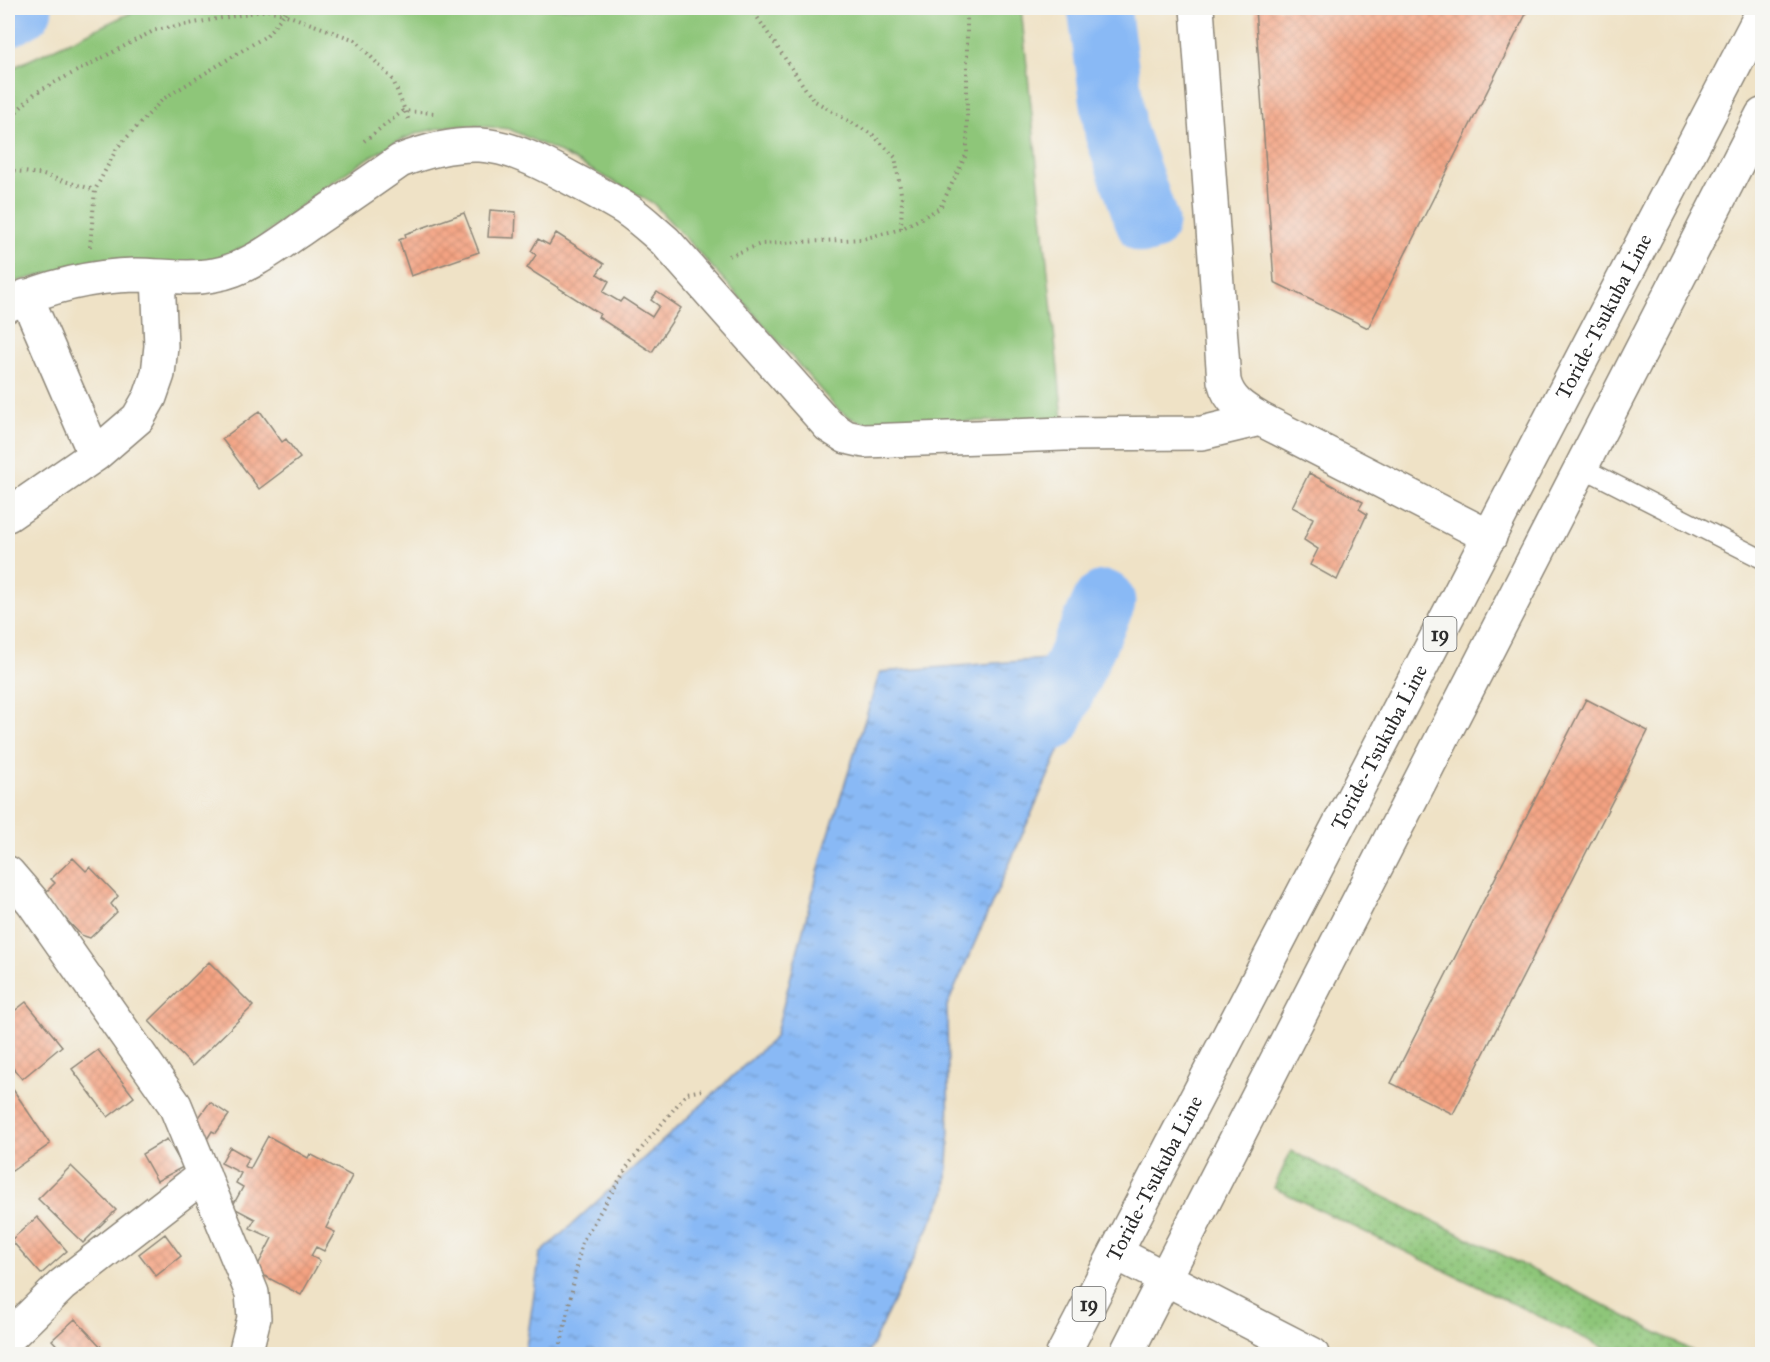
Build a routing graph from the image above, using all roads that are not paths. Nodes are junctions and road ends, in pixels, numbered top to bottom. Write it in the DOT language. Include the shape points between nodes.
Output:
graph roads {
  1 [pos="1197,8"];
  2 [pos="1762,13"];
  3 [pos="1762,115"];
  4 [pos="158,276"];
  5 [pos="17,300"];
  6 [pos="1260,419"];
  7 [pos="95,455"];
  8 [pos="1583,468"];
  9 [pos="8,515"];
  10 [pos="1490,537"];
  11 [pos="1762,560"];
  12 [pos="8,873"];
  13 [pos="204,1175"];
  14 [pos="1116,1253"];
  15 [pos="1164,1279"];
  16 [pos="8,1338"];
  17 [pos="245,1354"];
  18 [pos="1063,1354"];
  19 [pos="1126,1354"];
  20 [pos="1312,1354"];
  1 -- 6 [label="street" via="1224,381 1233,400"];
  2 -- 10 [label="street, Toride-Tsukuba Line / 19"];
  3 -- 8 [label="street, 19"];
  4 -- 5 [label="street" via="100,278"];
  4 -- 6 [label="street" via="214,275 237,267 261,257 400,161 454,147 480,146 530,158 645,223 829,426 846,437 864,441 1202,433"];
  4 -- 7 [label="street" via="161,346 150,397 138,418"];
  5 -- 7 [label="street"];
  6 -- 10 [label="street"];
  7 -- 9 [label="street"];
  8 -- 11 [label="lane"];
  8 -- 15 [label="street, 19"];
  10 -- 14 [label="street, Toride-Tsukuba Line / 19"];
  12 -- 13 [label="street" via="32,901 175,1105"];
  13 -- 16 [label="street" via="62,1285"];
  13 -- 17 [label="street" via="252,1293 254,1318"];
  14 -- 15 [label="street"];
  14 -- 18 [label="street, Toride-Tsukuba Line / 19"];
  15 -- 19 [label="street, 19"];
  15 -- 20 [label="street"];
}
